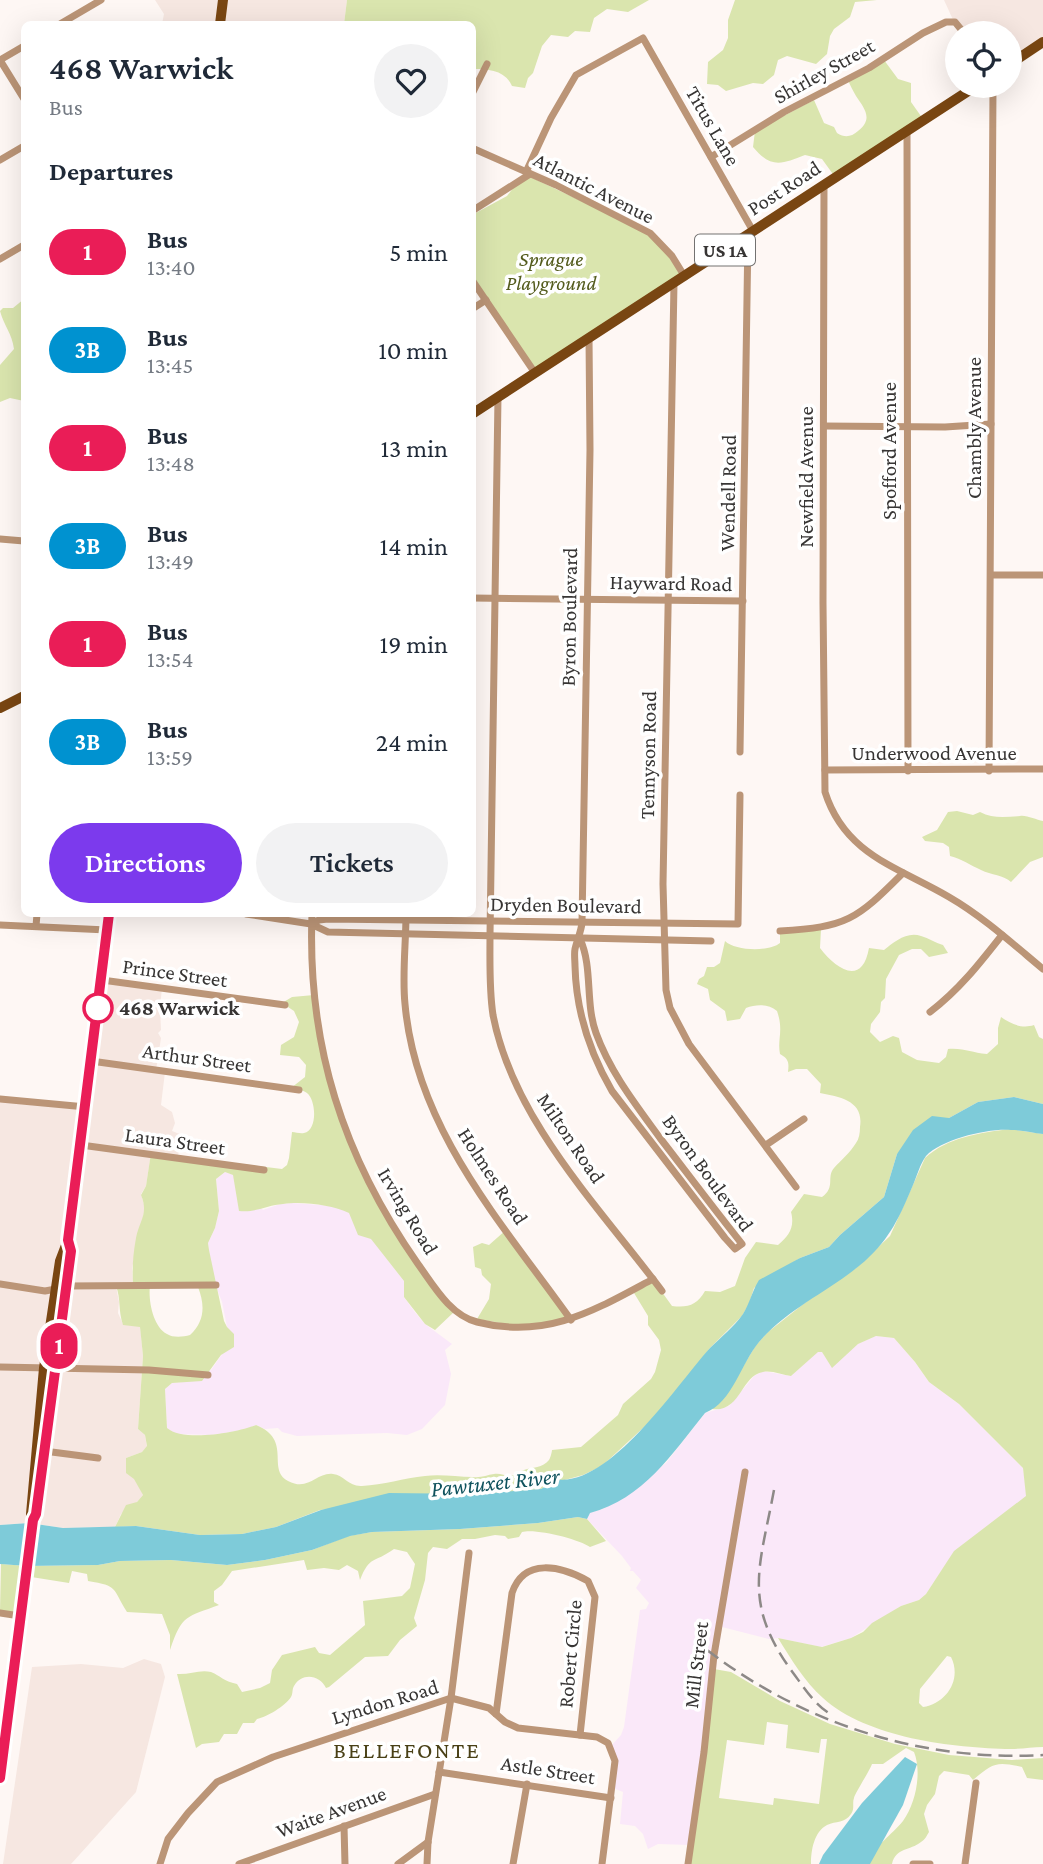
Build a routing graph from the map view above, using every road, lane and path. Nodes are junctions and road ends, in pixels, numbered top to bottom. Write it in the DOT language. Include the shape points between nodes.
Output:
graph roads {
  1 [pos="101,0"];
  2 [pos="223,0"];
  3 [pos="65,21"];
  4 [pos="220,21"];
  5 [pos="945,22"];
  6 [pos="1043,42"];
  7 [pos="21,48"];
  8 [pos="1022,56"];
  9 [pos="0,60"];
  10 [pos="487,64"];
  11 [pos="476,86"];
  12 [pos="21,94"];
  13 [pos="958,98"];
  14 [pos="993,98"];
  15 [pos="907,131"];
  16 [pos="21,148"];
  17 [pos="476,150"];
  18 [pos="711,158"];
  19 [pos="0,160"];
  20 [pos="528,173"];
  21 [pos="824,184"];
  22 [pos="476,208"];
  23 [pos="750,233"];
  24 [pos="21,246"];
  25 [pos="0,260"];
  26 [pos="685,277"];
  27 [pos="674,283"];
  28 [pos="476,286"];
  29 [pos="486,300"];
  30 [pos="476,306"];
  31 [pos="589,338"];
  32 [pos="535,373"];
  33 [pos="498,397"];
  34 [pos="476,411"];
  35 [pos="991,424"];
  36 [pos="824,426"];
  37 [pos="906,427"];
  38 [pos="0,539"];
  39 [pos="21,541"];
  40 [pos="991,575"];
  41 [pos="1043,575"];
  42 [pos="476,598"];
  43 [pos="496,599"];
  44 [pos="588,599"];
  45 [pos="670,599"];
  46 [pos="743,601"];
  47 [pos="21,698"];
  48 [pos="0,708"];
  49 [pos="740,752"];
  50 [pos="1043,769"];
  51 [pos="825,770"];
  52 [pos="908,771"];
  53 [pos="989,771"];
  54 [pos="740,795"];
  55 [pos="903,873"];
  56 [pos="37,917"];
  57 [pos="109,917"];
  58 [pos="266,917"];
  59 [pos="312,917"];
  60 [pos="380,917"];
  61 [pos="406,917"];
  62 [pos="423,917"];
  63 [pos="490,921"];
  64 [pos="582,923"];
  65 [pos="311,924"];
  66 [pos="664,924"];
  67 [pos="0,925"];
  68 [pos="36,926"];
  69 [pos="107,930"];
  70 [pos="780,931"];
  71 [pos="406,934"];
  72 [pos="490,934"];
  73 [pos="1002,935"];
  74 [pos="580,939"];
  75 [pos="663,939"];
  76 [pos="711,941"];
  77 [pos="1043,969"];
  78 [pos="102,980"];
  79 [pos="285,1005"];
  80 [pos="930,1012"];
  81 [pos="609,1060"];
  82 [pos="91,1062"];
  83 [pos="598,1064"];
  84 [pos="299,1090"];
  85 [pos="0,1099"];
  86 [pos="86,1107"];
  87 [pos="804,1119"];
  88 [pos="654,1129"];
  89 [pos="646,1135"];
  90 [pos="81,1145"];
  91 [pos="766,1145"];
  92 [pos="264,1170"];
  93 [pos="796,1187"];
  94 [pos="653,1279"];
  95 [pos="0,1284"];
  96 [pos="216,1285"];
  97 [pos="61,1288"];
  98 [pos="662,1291"];
  99 [pos="571,1320"];
  100 [pos="0,1367"];
  101 [pos="56,1367"];
  102 [pos="44,1368"];
  103 [pos="208,1375"];
  104 [pos="44,1451"];
  105 [pos="98,1458"];
  106 [pos="745,1472"];
  107 [pos="33,1521"];
  108 [pos="469,1553"];
  109 [pos="0,1614"];
  110 [pos="20,1616"];
  111 [pos="451,1698"];
  112 [pos="496,1714"];
  113 [pos="580,1735"];
  114 [pos="439,1772"];
  115 [pos="0,1778"];
  116 [pos="976,1783"];
  117 [pos="527,1784"];
  118 [pos="435,1794"];
  119 [pos="611,1798"];
  120 [pos="344,1826"];
  121 [pos="428,1842"];
  122 [pos="257,1861"];
  123 [pos="160,1864"];
  124 [pos="239,1864"];
  125 [pos="345,1864"];
  126 [pos="398,1864"];
  127 [pos="427,1864"];
  128 [pos="513,1864"];
  129 [pos="602,1864"];
  130 [pos="688,1864"];
  131 [pos="913,1864"];
  132 [pos="930,1864"];
  133 [pos="965,1864"];
  1 -- 3 [label="street"];
  2 -- 4 [label="main road"];
  5 -- 18 [label="street, Shirley Street"];
  6 -- 8 [label="main road"];
  7 -- 9 [label="street"];
  9 -- 12 [label="street"];
  10 -- 11 [label="street"];
  13 -- 15 [label="main road, Post Road / US 1A"];
  14 -- 35 [label="street, Chambly Avenue"];
  15 -- 21 [label="main road, Post Road / US 1A"];
  15 -- 37 [label="street, Spofford Avenue"];
  16 -- 19 [label="street"];
  17 -- 20 [label="street, Atlantic Avenue"];
  18 -- 20 [label="street, Titus Lane" via="643,38 576,75 551,118"];
  18 -- 23 [label="street, Titus Lane"];
  20 -- 22 [label="street"];
  20 -- 26 [label="street, Atlantic Avenue" via="650,233"];
  21 -- 23 [label="main road, Post Road / US 1A"];
  21 -- 36 [label="street, Newfield Avenue"];
  23 -- 26 [label="main road, Post Road / US 1A"];
  23 -- 46 [label="street, Wendell Road"];
  24 -- 25 [label="street"];
  26 -- 27 [label="main road, Post Road / US 1A"];
  27 -- 31 [label="main road, Post Road / US 1A"];
  27 -- 45 [label="street, Tennyson Road"];
  28 -- 29 [label="street"];
  29 -- 30 [label="street"];
  29 -- 32 [label="street"];
  31 -- 32 [label="main road, Post Road / US 1A"];
  31 -- 44 [label="street, Byron Boulevard"];
  32 -- 33 [label="main road, Post Road / US 1A"];
  33 -- 34 [label="main road, Post Road / US 1A"];
  33 -- 43 [label="street, Milton Road"];
  35 -- 37 [label="street"];
  35 -- 40 [label="street, Chambly Avenue"];
  36 -- 37 [label="street"];
  36 -- 51 [label="street, Newfield Avenue"];
  37 -- 52 [label="street, Spofford Avenue"];
  38 -- 39 [label="street"];
  40 -- 41 [label="street"];
  40 -- 53 [label="street, Chambly Avenue"];
  42 -- 43 [label="street, Hayward Road"];
  43 -- 44 [label="street, Hayward Road"];
  43 -- 63 [label="street, Milton Road"];
  44 -- 45 [label="street, Hayward Road"];
  44 -- 64 [label="street, Byron Boulevard"];
  45 -- 46 [label="street, Hayward Road"];
  45 -- 66 [label="street, Tennyson Road"];
  46 -- 49 [label="street, Wendell Road"];
  47 -- 48 [label="main road"];
  50 -- 53 [label="street, Underwood Avenue"];
  51 -- 52 [label="street, Underwood Avenue"];
  51 -- 55 [label="street, Newfield Avenue" via="825,792 841,826 866,850"];
  52 -- 53 [label="street, Underwood Avenue"];
  54 -- 66 [label="street, Dryden Boulevard" via="738,924"];
  55 -- 70 [label="street" via="876,900 844,922"];
  55 -- 73 [label="street, Newfield Avenue" via="950,897"];
  56 -- 68 [label="street"];
  57 -- 69 [label="main road"];
  58 -- 65 [label="street, Dryden Boulevard"];
  59 -- 65 [label="street, Irving Road"];
  60 -- 65 [label="street, Dryden Boulevard"];
  61 -- 71 [label="street, Holmes Road"];
  62 -- 63 [label="street, Dryden Boulevard"];
  63 -- 64 [label="street, Dryden Boulevard"];
  63 -- 72 [label="street, Milton Road"];
  64 -- 66 [label="street, Dryden Boulevard"];
  64 -- 74 [label="street, Byron Boulevard"];
  65 -- 71 [label="street, Dryden Boulevard" via="328,932"];
  65 -- 99 [label="street, Irving Road" via="315,999 330,1083 347,1136 398,1236 458,1314 501,1326"];
  66 -- 75 [label="street, Tennyson Road"];
  67 -- 68 [label="street"];
  68 -- 69 [label="street"];
  69 -- 78 [label="main road"];
  71 -- 72 [label="street, Dryden Boulevard"];
  71 -- 99 [label="street, Holmes Road" via="405,1003 428,1101 473,1186"];
  72 -- 74 [label="street, Dryden Boulevard"];
  72 -- 94 [label="street, Milton Road" via="493,1014 530,1113"];
  73 -- 77 [label="street, Newfield Avenue"];
  73 -- 80 [label="street" via="951,996"];
  74 -- 75 [label="street, Dryden Boulevard"];
  74 -- 81 [label="street, Byron Boulevard" via="588,1002"];
  74 -- 83 [label="street, Byron Boulevard" via="575,949 575,978 582,1020"];
  75 -- 76 [label="street, Dryden Boulevard"];
  75 -- 91 [label="street, Tennyson Road" via="670,1009 689,1044"];
  78 -- 79 [label="street, Prince Street"];
  78 -- 82 [label="main road"];
  81 -- 83 [label="street"];
  81 -- 88 [label="street, Byron Boulevard"];
  82 -- 84 [label="street, Arthur Street"];
  82 -- 86 [label="main road"];
  83 -- 89 [label="street, Byron Boulevard" via="612,1091"];
  85 -- 86 [label="street"];
  86 -- 90 [label="main road"];
  87 -- 91 [label="street"];
  88 -- 89 [label="street"];
  88 -- 89 [label="street, Byron Boulevard" via="742,1244 739,1248 725,1238"];
  90 -- 92 [label="street, Laura Street"];
  90 -- 97 [label="main road" via="68,1240 60,1261"];
  91 -- 93 [label="street, Tennyson Road"];
  94 -- 98 [label="street, Milton Road"];
  94 -- 99 [label="street, Irving Road"];
  95 -- 97 [label="street" via="45,1291"];
  96 -- 97 [label="street"];
  97 -- 101 [label="main road"];
  97 -- 102 [label="main road"];
  100 -- 102 [label="street"];
  101 -- 102 [label="street"];
  101 -- 103 [label="street"];
  101 -- 104 [label="main road"];
  102 -- 107 [label="main road"];
  104 -- 105 [label="street"];
  104 -- 107 [label="main road"];
  106 -- 130 [label="street, Mill Street" via="714,1651"];
  107 -- 110 [label="main road"];
  108 -- 111 [label="street"];
  109 -- 110 [label="street"];
  110 -- 115 [label="main road"];
  111 -- 112 [label="street, Lyndon Road"];
  111 -- 114 [label="street"];
  111 -- 123 [label="street, Lyndon Road" via="273,1757 217,1782 168,1839"];
  112 -- 113 [label="street, Lyndon Road" via="517,1728"];
  112 -- 113 [label="street, Robert Circle" via="516,1580 545,1568 569,1572 588,1581 595,1597"];
  113 -- 119 [label="street, Lyndon Road" via="608,1742 612,1750"];
  114 -- 117 [label="street, Astle Street"];
  114 -- 118 [label="street"];
  116 -- 133 [label="street"];
  117 -- 119 [label="street, Astle Street"];
  117 -- 128 [label="street"];
  118 -- 120 [label="street, Waite Avenue"];
  118 -- 121 [label="street"];
  119 -- 129 [label="street, Lyndon Road"];
  120 -- 122 [label="street, Waite Avenue"];
  120 -- 125 [label="street"];
  121 -- 126 [label="street"];
  121 -- 127 [label="street"];
  122 -- 124 [label="street, Waite Avenue"];
  131 -- 132 [label="street"];
}
